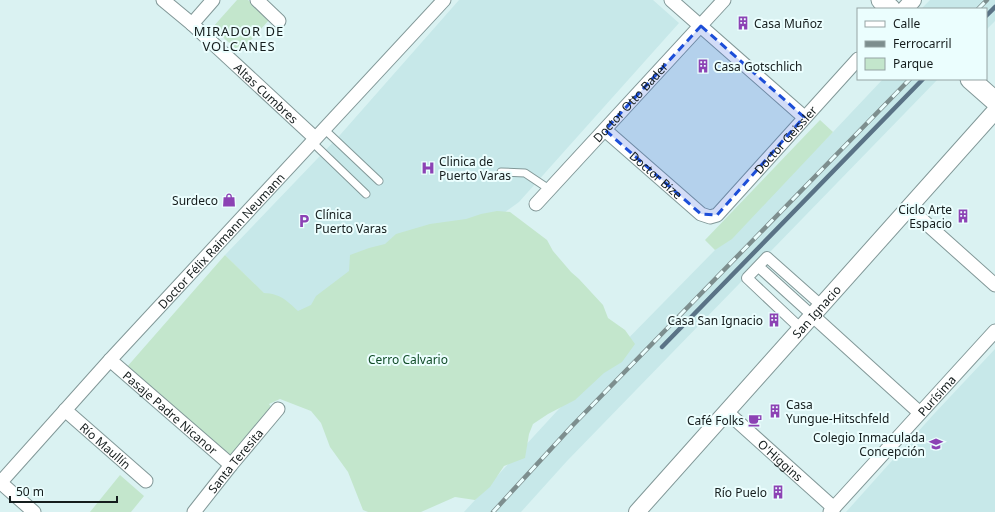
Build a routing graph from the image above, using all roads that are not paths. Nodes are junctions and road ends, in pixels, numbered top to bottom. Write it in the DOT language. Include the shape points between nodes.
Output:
graph roads {
  1 [pos="163,0"];
  2 [pos="213,0"];
  3 [pos="257,0"];
  4 [pos="671,0"];
  5 [pos="724,0"];
  6 [pos="881,0"];
  7 [pos="913,0"];
  8 [pos="440,1"];
  9 [pos="890,8"];
  10 [pos="906,8"];
  11 [pos="279,20"];
  12 [pos="192,24"];
  13 [pos="701,26"];
  14 [pos="857,60"];
  15 [pos="971,80"];
  16 [pos="995,101"];
  17 [pos="995,111"];
  18 [pos="804,118"];
  19 [pos="605,130"];
  20 [pos="317,136"];
  21 [pos="501,172"];
  22 [pos="379,181"];
  23 [pos="549,189"];
  24 [pos="366,194"];
  25 [pos="536,204"];
  26 [pos="909,208"];
  27 [pos="710,217"];
  28 [pos="760,268"];
  29 [pos="995,285"];
  30 [pos="813,315"];
  31 [pos="994,334"];
  32 [pos="110,360"];
  33 [pos="278,409"];
  34 [pos="65,410"];
  35 [pos="727,412"];
  36 [pos="920,413"];
  37 [pos="231,465"];
  38 [pos="146,481"];
  39 [pos="0,483"];
  40 [pos="832,510"];
  41 [pos="34,512"];
  42 [pos="194,512"];
  43 [pos="637,512"];
  1 -- 12 [label="street, Altas Cumbres"];
  2 -- 12 [label="street"];
  3 -- 11 [label="street"];
  4 -- 13 [label="street"];
  5 -- 13 [label="street, Doctor Otto Bader"];
  6 -- 9 [label="main road"];
  7 -- 10 [label="street"];
  8 -- 20 [label="street, Doctor Félix Raimann Neumann"];
  12 -- 20 [label="street, Altas Cumbres"];
  13 -- 18 [label="street"];
  13 -- 19 [label="street, Doctor Otto Bader"];
  14 -- 18 [label="street, Doctor Geissler"];
  15 -- 16 [label="main road"];
  17 -- 26 [label="street, San Ignacio"];
  18 -- 27 [label="street, Doctor Geissler" via="723,209"];
  19 -- 23 [label="street, Doctor Otto Bader"];
  19 -- 27 [label="street, Doctor Bize" via="701,214"];
  20 -- 22 [label="lane"];
  20 -- 24 [label="lane"];
  20 -- 32 [label="street, Doctor Félix Raimann Neumann"];
  21 -- 23 [label="lane" via="525,173"];
  23 -- 25 [label="street, Doctor Otto Bader"];
  26 -- 29 [label="street"];
  26 -- 30 [label="street, San Ignacio"];
  28 -- 30 [label="street"];
  30 -- 30 [label="street" via="800,328 747,278 768,257 821,305"];
  30 -- 35 [label="street, San Ignacio"];
  30 -- 36 [label="street"];
  31 -- 36 [label="street, Purísima"];
  32 -- 34 [label="street, Doctor Félix Raimann Neumann"];
  32 -- 37 [label="street, Pasaje Padre Nicanor"];
  33 -- 37 [label="street, Santa Teresita"];
  34 -- 38 [label="street, Río Maullín"];
  34 -- 39 [label="street, Doctor Félix Raimann Neumann"];
  35 -- 40 [label="street, O'Higgins"];
  35 -- 43 [label="street, San Ignacio"];
  36 -- 40 [label="street, Purísima"];
  37 -- 42 [label="street, Santa Teresita"];
  39 -- 41 [label="street"];
}
